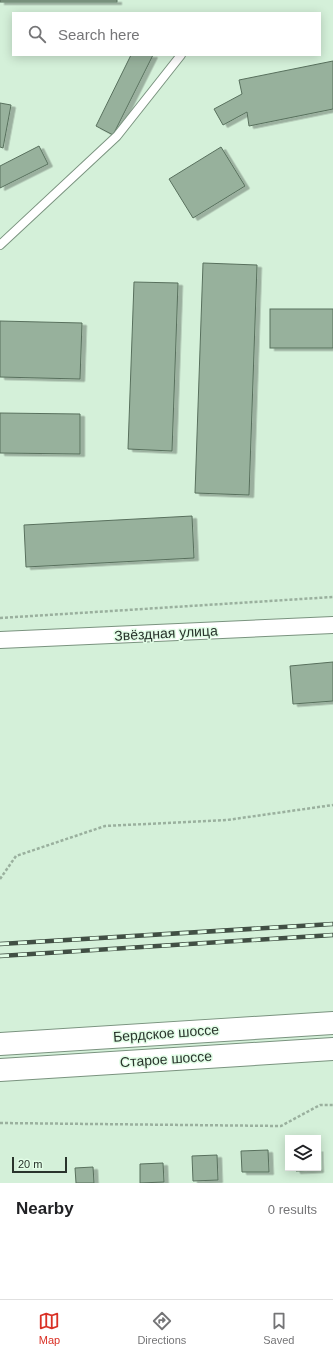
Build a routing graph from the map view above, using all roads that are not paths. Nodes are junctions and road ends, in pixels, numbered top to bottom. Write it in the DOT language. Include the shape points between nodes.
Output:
graph roads {
  1 [pos="180,56"];
  2 [pos="0,245"];
  3 [pos="333,625"];
  4 [pos="0,640"];
  5 [pos="333,1023"];
  6 [pos="0,1044"];
  7 [pos="333,1049"];
  8 [pos="0,1070"];
  1 -- 2 [label="lane" via="117,136"];
  3 -- 4 [label="street, Звёздная улица"];
  5 -- 6 [label="highway, Бердское шоссе"];
  7 -- 8 [label="highway, Старое шоссе"];
}
